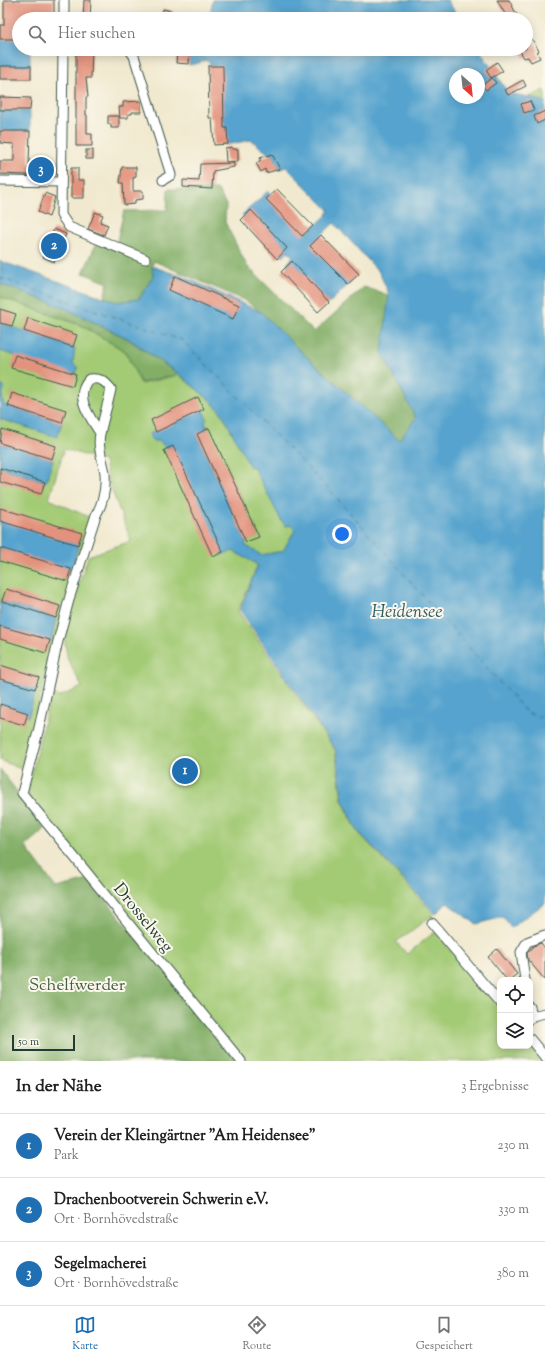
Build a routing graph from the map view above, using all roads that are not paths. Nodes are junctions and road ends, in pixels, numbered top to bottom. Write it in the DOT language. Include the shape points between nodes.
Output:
graph roads {
  1 [pos="64,0"];
  2 [pos="64,12"];
  3 [pos="63,56"];
  4 [pos="134,56"];
  5 [pos="164,180"];
  6 [pos="0,181"];
  7 [pos="61,182"];
  8 [pos="145,259"];
  9 [pos="100,434"];
  10 [pos="432,923"];
  11 [pos="545,935"];
  12 [pos="525,977"];
  13 [pos="497,999"];
  14 [pos="545,1013"];
  15 [pos="533,1014"];
  16 [pos="533,1042"];
  17 [pos="545,1056"];
  18 [pos="241,1061"];
  1 -- 2 [label="street"];
  3 -- 7 [label="street"];
  4 -- 5 [label="street" via="171,174"];
  6 -- 7 [label="street"];
  7 -- 8 [label="street" via="61,216 69,227"];
  9 -- 9 [label="street" via="81,397 84,384 89,379 98,378 105,381 111,389"];
  9 -- 18 [label="street, Drosselweg" via="101,459 105,474 102,506 96,515 70,596 22,793"];
  10 -- 13 [label="street"];
  11 -- 12 [label="street" via="527,942 521,952"];
  14 -- 15 [label="street"];
  16 -- 17 [label="street"];
}
